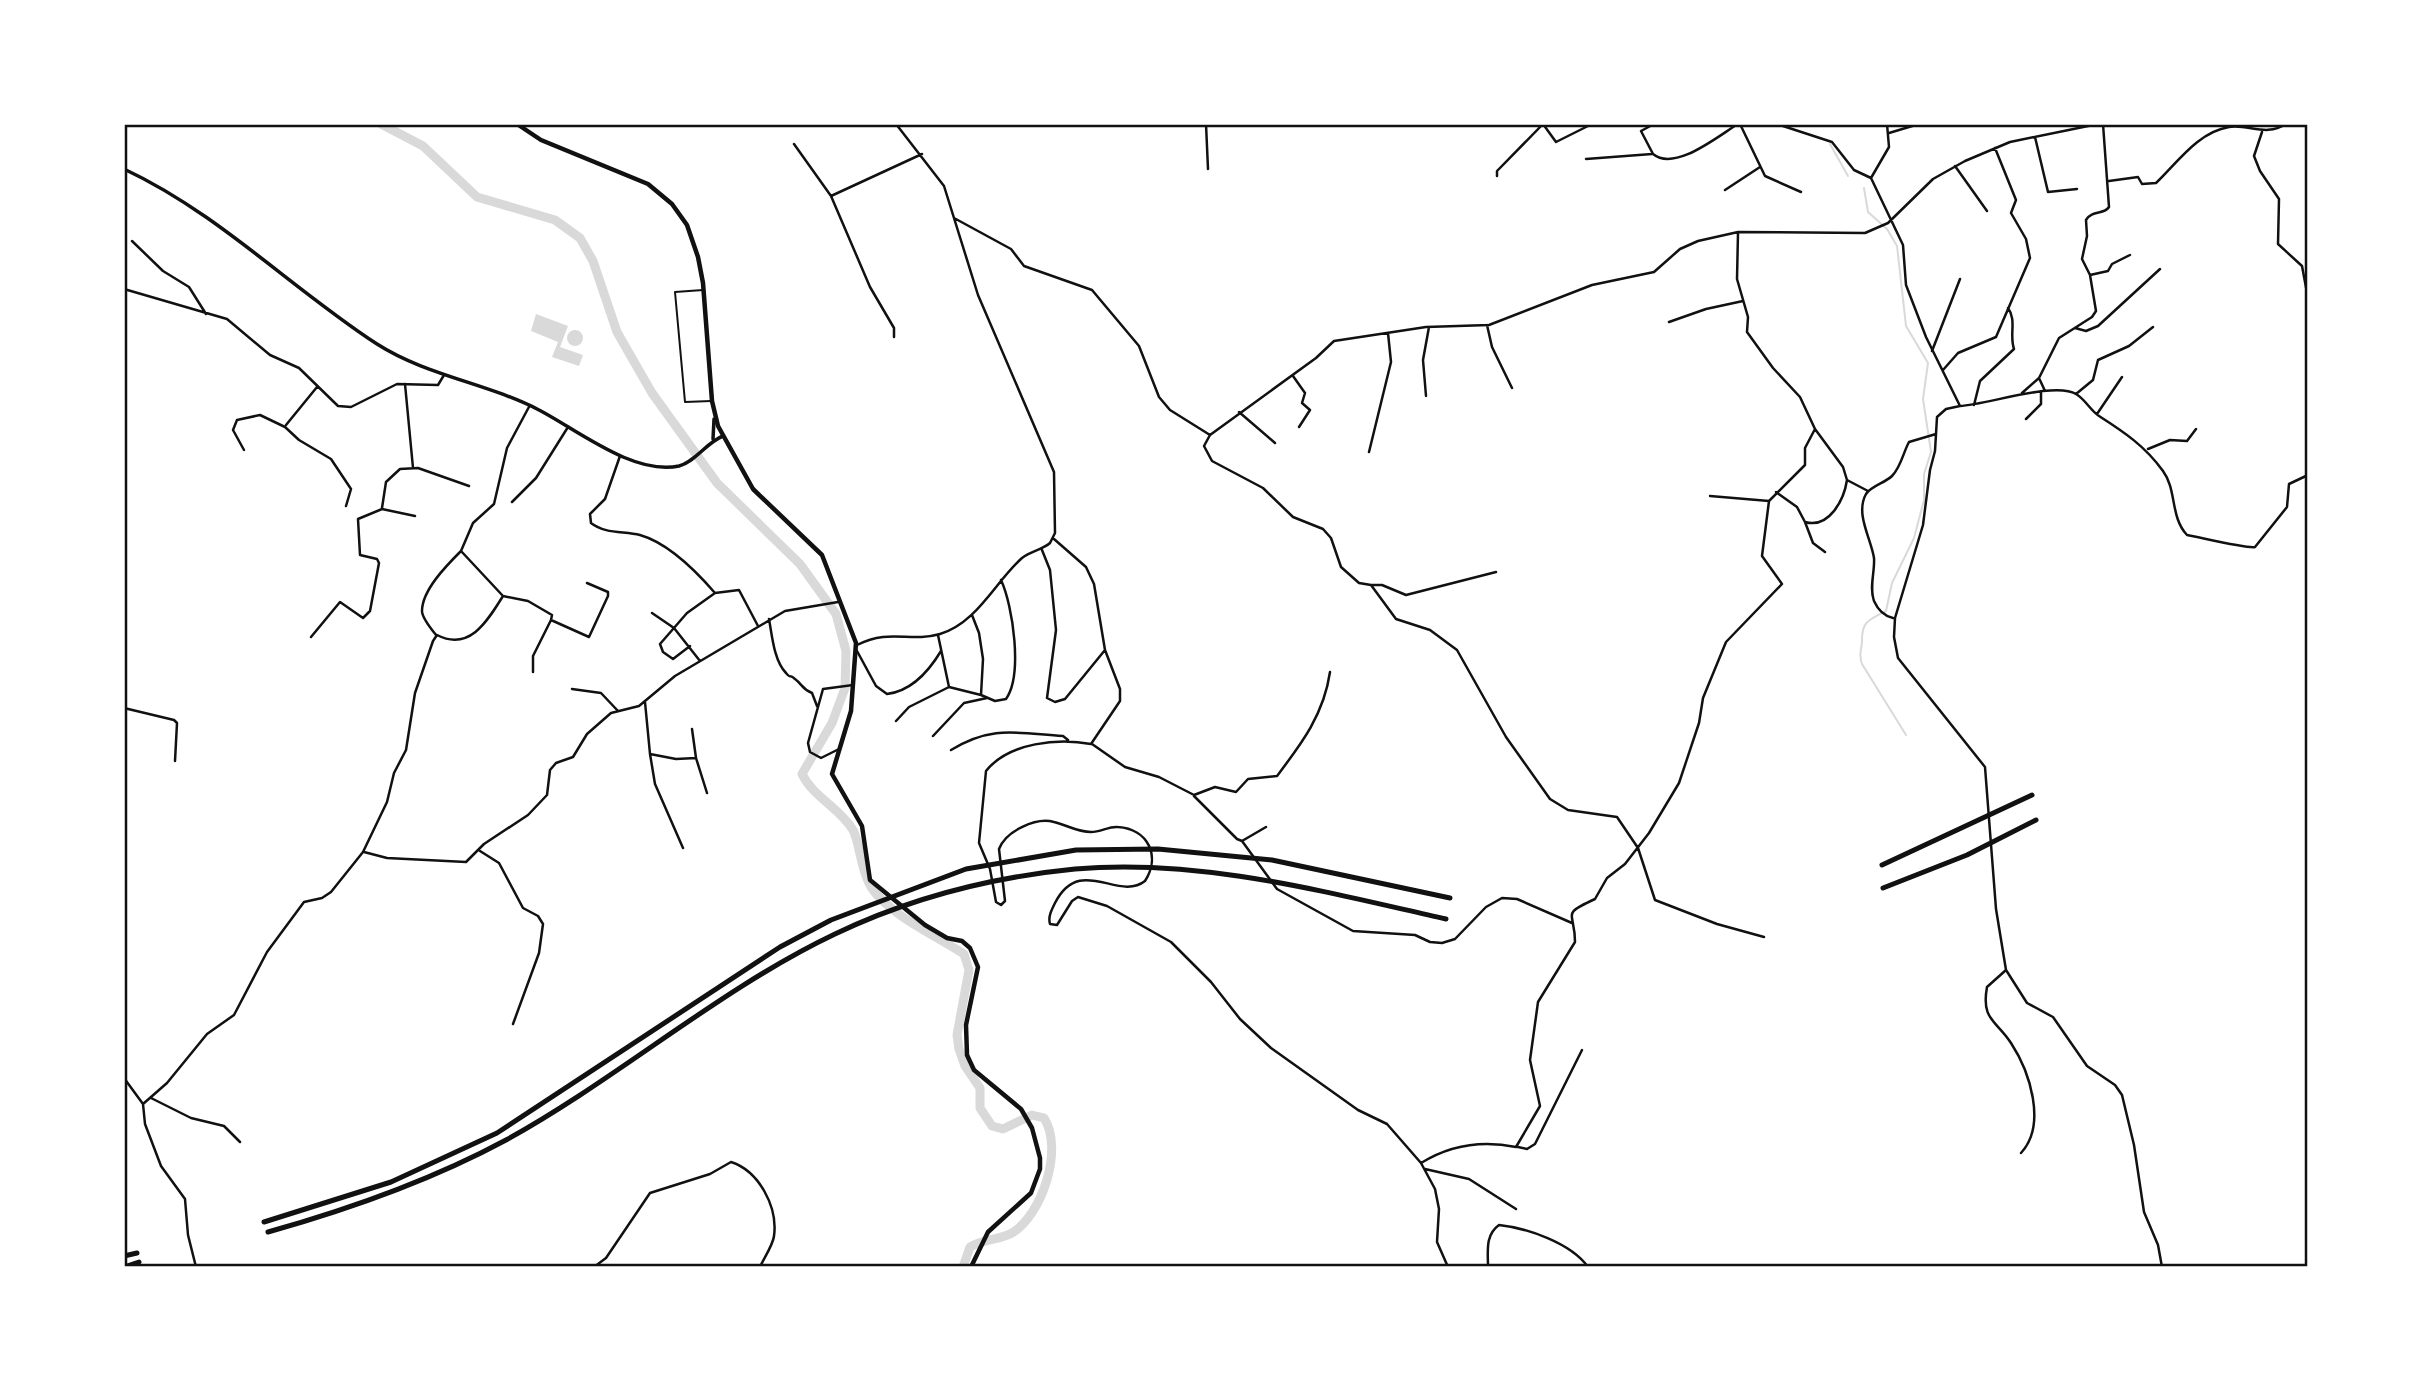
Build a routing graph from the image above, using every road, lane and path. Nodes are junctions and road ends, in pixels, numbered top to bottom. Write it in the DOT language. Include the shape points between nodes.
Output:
graph roads {
  1 [pos="517,124"];
  2 [pos="896,124"];
  3 [pos="1206,124"];
  4 [pos="1543,124"];
  5 [pos="1592,124"];
  6 [pos="1637,124"];
  7 [pos="1654,124"];
  8 [pos="1739,124"];
  9 [pos="1777,124"];
  10 [pos="1887,124"];
  11 [pos="1919,124"];
  12 [pos="2100,124"];
  13 [pos="2287,124"];
  14 [pos="1641,131"];
  15 [pos="2262,132"];
  16 [pos="1889,133"];
  17 [pos="2035,137"];
  18 [pos="794,144"];
  19 [pos="1995,148"];
  20 [pos="922,154"];
  21 [pos="1653,154"];
  22 [pos="1586,159"];
  23 [pos="1955,166"];
  24 [pos="1760,167"];
  25 [pos="124,169"];
  26 [pos="1208,169"];
  27 [pos="1497,176"];
  28 [pos="1871,178"];
  29 [pos="2108,181"];
  30 [pos="2077,189"];
  31 [pos="1725,190"];
  32 [pos="1801,192"];
  33 [pos="831,196"];
  34 [pos="1987,211"];
  35 [pos="954,218"];
  36 [pos="1891,220"];
  37 [pos="1738,232"];
  38 [pos="132,241"];
  39 [pos="2130,255"];
  40 [pos="2160,269"];
  41 [pos="2090,275"];
  42 [pos="1960,279"];
  43 [pos="124,289"];
  44 [pos="704,290"];
  45 [pos="2308,298"];
  46 [pos="1743,301"];
  47 [pos="2008,308"];
  48 [pos="206,314"];
  49 [pos="1669,322"];
  50 [pos="1488,325"];
  51 [pos="1429,327"];
  52 [pos="2153,327"];
  53 [pos="2073,328"];
  54 [pos="1388,333"];
  55 [pos="894,337"];
  56 [pos="1932,351"];
  57 [pos="1943,370"];
  58 [pos="444,375"];
  59 [pos="1293,376"];
  60 [pos="2122,377"];
  61 [pos="2039,378"];
  62 [pos="404,384"];
  63 [pos="317,387"];
  64 [pos="1512,388"];
  65 [pos="2022,393"];
  66 [pos="2043,393"];
  67 [pos="2076,394"];
  68 [pos="1426,397"];
  69 [pos="712,401"];
  70 [pos="530,405"];
  71 [pos="1974,405"];
  72 [pos="1960,406"];
  73 [pos="1239,412"];
  74 [pos="714,414"];
  75 [pos="2097,414"];
  76 [pos="2026,419"];
  77 [pos="285,426"];
  78 [pos="568,427"];
  79 [pos="1299,427"];
  80 [pos="1815,429"];
  81 [pos="2196,429"];
  82 [pos="1936,434"];
  83 [pos="723,436"];
  84 [pos="1210,436"];
  85 [pos="711,441"];
  86 [pos="1275,443"];
  87 [pos="244,450"];
  88 [pos="2146,450"];
  89 [pos="1369,452"];
  90 [pos="620,456"];
  91 [pos="414,468"];
  92 [pos="2308,475"];
  93 [pos="1847,480"];
  94 [pos="469,486"];
  95 [pos="1868,491"];
  96 [pos="1776,492"];
  97 [pos="1710,496"];
  98 [pos="1769,501"];
  99 [pos="512,502"];
  100 [pos="346,506"];
  101 [pos="382,509"];
  102 [pos="415,516"];
  103 [pos="1805,522"];
  104 [pos="1054,539"];
  105 [pos="1042,549"];
  106 [pos="461,551"];
  107 [pos="1825,552"];
  108 [pos="1496,572"];
  109 [pos="1001,580"];
  110 [pos="587,583"];
  111 [pos="1371,585"];
  112 [pos="715,593"];
  113 [pos="503,596"];
  114 [pos="841,601"];
  115 [pos="652,613"];
  116 [pos="971,615"];
  117 [pos="1895,618"];
  118 [pos="769,619"];
  119 [pos="551,620"];
  120 [pos="758,626"];
  121 [pos="674,628"];
  122 [pos="437,635"];
  123 [pos="938,635"];
  124 [pos="312,637"];
  125 [pos="690,646"];
  126 [pos="856,649"];
  127 [pos="1105,650"];
  128 [pos="942,651"];
  129 [pos="700,661"];
  130 [pos="533,672"];
  131 [pos="1330,672"];
  132 [pos="851,685"];
  133 [pos="949,687"];
  134 [pos="572,689"];
  135 [pos="982,695"];
  136 [pos="987,698"];
  137 [pos="645,702"];
  138 [pos="818,706"];
  139 [pos="124,708"];
  140 [pos="618,711"];
  141 [pos="896,721"];
  142 [pos="692,729"];
  143 [pos="933,736"];
  144 [pos="1068,740"];
  145 [pos="1091,744"];
  146 [pos="839,749"];
  147 [pos="951,750"];
  148 [pos="650,754"];
  149 [pos="696,758"];
  150 [pos="175,761"];
  151 [pos="707,793"];
  152 [pos="1194,795"];
  153 [pos="2032,796"];
  154 [pos="2036,820"];
  155 [pos="1266,827"];
  156 [pos="1242,841"];
  157 [pos="683,848"];
  158 [pos="1637,848"];
  159 [pos="480,851"];
  160 [pos="363,852"];
  161 [pos="1882,865"];
  162 [pos="1883,888"];
  163 [pos="1450,898"];
  164 [pos="1446,919"];
  165 [pos="1572,923"];
  166 [pos="1763,937"];
  167 [pos="2006,970"];
  168 [pos="513,1024"];
  169 [pos="1582,1050"];
  170 [pos="124,1078"];
  171 [pos="152,1098"];
  172 [pos="143,1104"];
  173 [pos="240,1142"];
  174 [pos="1518,1147"];
  175 [pos="2021,1153"];
  176 [pos="1421,1163"];
  177 [pos="1425,1169"];
  178 [pos="1516,1209"];
  179 [pos="264,1222"];
  180 [pos="268,1232"];
  181 [pos="137,1253"];
  182 [pos="124,1256"];
  183 [pos="139,1262"];
  184 [pos="124,1267"];
  185 [pos="195,1267"];
  186 [pos="594,1267"];
  187 [pos="760,1267"];
  188 [pos="971,1267"];
  189 [pos="1448,1267"];
  190 [pos="1488,1267"];
  191 [pos="1549,1267"];
  192 [pos="1565,1267"];
  193 [pos="1588,1267"];
  194 [pos="2162,1267"];
  1 -- 44 [label="main road" via="541,140 659,193 687,225"];
  2 -- 20 [label="street"];
  3 -- 26 [label="street"];
  4 -- 5 [label="street" via="1556,142"];
  4 -- 27 [label="street" via="1515,150"];
  6 -- 14 [label="street"];
  7 -- 14 [label="street"];
  8 -- 21 [label="street" via="1691,153 1668,160"];
  8 -- 24 [label="street"];
  9 -- 28 [label="street" via="1832,142 1854,170"];
  10 -- 16 [label="street"];
  11 -- 16 [label="street"];
  12 -- 17 [label="street"];
  12 -- 29 [label="street"];
  13 -- 15 [label="street"];
  14 -- 21 [label="street"];
  15 -- 29 [label="street" via="2228,128 2207,136 2156,183 2142,184 2138,177"];
  15 -- 45 [label="street" via="2254,156 2279,199 2278,244 2302,266"];
  16 -- 28 [label="street" via="1889,147"];
  17 -- 19 [label="street"];
  17 -- 30 [label="street" via="2048,192"];
  18 -- 33 [label="street"];
  19 -- 23 [label="street"];
  19 -- 47 [label="street" via="2017,200 2011,213 2031,258"];
  20 -- 33 [label="street"];
  20 -- 35 [label="street" via="944,186"];
  21 -- 22 [label="street"];
  23 -- 34 [label="street"];
  23 -- 36 [label="street" via="1933,179"];
  24 -- 31 [label="street"];
  24 -- 32 [label="street" via="1765,176"];
  25 -- 58 [label="street" via="190,206 379,345"];
  28 -- 36 [label="street"];
  29 -- 41 [label="street" via="2108,210 2092,213 2086,220 2082,259"];
  33 -- 55 [label="street" via="870,288 894,328"];
  35 -- 84 [label="street" via="1011,249 1024,266 1092,290 1139,346 1159,397 1170,410"];
  35 -- 104 [label="street" via="978,295 1055,478"];
  36 -- 37 [label="street" via="1865,233"];
  36 -- 56 [label="street" via="1903,245 1906,285"];
  37 -- 46 [label="street" via="1737,279"];
  37 -- 50 [label="street" via="1680,249 1654,272 1592,285"];
  38 -- 48 [label="street" via="163,271 189,287"];
  39 -- 41 [label="street" via="2108,271"];
  40 -- 53 [label="street" via="2098,326 2085,331"];
  41 -- 53 [label="street" via="2096,311"];
  42 -- 56 [label="street"];
  43 -- 48 [label="street"];
  44 -- 69 [label="main road"];
  44 -- 69 [label="lane" via="674,292 685,402"];
  46 -- 49 [label="street"];
  46 -- 80 [label="street" via="1747,332 1800,397"];
  47 -- 57 [label="street" via="1995,338 1958,353"];
  47 -- 71 [label="street" via="2013,317 2014,349 1980,381"];
  48 -- 63 [label="street" via="236,325 270,355 299,368"];
  50 -- 51 [label="street"];
  50 -- 64 [label="street" via="1492,347"];
  51 -- 54 [label="street"];
  51 -- 68 [label="street" via="1423,360"];
  52 -- 67 [label="street" via="2129,346 2098,360 2093,380"];
  53 -- 61 [label="street" via="2057,340"];
  54 -- 59 [label="street" via="1334,341"];
  54 -- 89 [label="street" via="1391,362"];
  56 -- 57 [label="street"];
  57 -- 72 [label="street"];
  58 -- 62 [label="street" via="438,386"];
  58 -- 70 [label="street"];
  59 -- 73 [label="street"];
  59 -- 79 [label="street" via="1305,393 1302,403 1310,410"];
  60 -- 75 [label="street"];
  61 -- 65 [label="street"];
  61 -- 66 [label="street"];
  62 -- 63 [label="street" via="346,408 331,402"];
  62 -- 91 [label="street"];
  63 -- 77 [label="street"];
  65 -- 66 [label="street"];
  65 -- 71 [label="street"];
  66 -- 67 [label="street"];
  66 -- 76 [label="street" via="2042,404"];
  67 -- 75 [label="street"];
  69 -- 74 [label="main road"];
  70 -- 78 [label="street"];
  70 -- 106 [label="street" via="507,448 494,504 473,523"];
  71 -- 72 [label="street"];
  72 -- 82 [label="street" via="1937,417"];
  73 -- 84 [label="street"];
  73 -- 86 [label="street"];
  74 -- 83 [label="main road"];
  74 -- 85 [label="street"];
  75 -- 88 [label="street"];
  77 -- 87 [label="street" via="260,415 236,420 233,430"];
  77 -- 100 [label="street" via="331,459 351,489"];
  78 -- 90 [label="street"];
  78 -- 99 [label="street" via="536,478"];
  80 -- 93 [label="street" via="1830,446"];
  80 -- 96 [label="street" via="1805,448 1805,465"];
  81 -- 88 [label="street" via="2187,442 2170,440"];
  82 -- 95 [label="street" via="1909,442 1891,478"];
  82 -- 117 [label="street" via="1923,525"];
  83 -- 85 [label="street"];
  83 -- 114 [label="main road" via="753,489 822,555"];
  84 -- 111 [label="street" via="1204,446 1212,461 1264,488 1293,517 1323,529 1341,567 1354,580"];
  85 -- 90 [label="street" via="684,464 659,466"];
  88 -- 92 [label="street" via="2164,472 2176,517 2187,535 2251,549 2287,507 2290,484"];
  90 -- 112 [label="street" via="605,499 590,514 591,523 647,538 690,567"];
  91 -- 94 [label="street"];
  91 -- 101 [label="street" via="400,469 386,482"];
  93 -- 95 [label="street"];
  93 -- 103 [label="street" via="1829,518"];
  95 -- 117 [label="street" via="1863,514 1874,559 1872,593 1885,615"];
  96 -- 98 [label="street"];
  96 -- 103 [label="street" via="1797,508"];
  97 -- 98 [label="street"];
  98 -- 158 [label="street" via="1762,556 1782,584 1726,642 1703,698 1679,783"];
  101 -- 102 [label="street"];
  101 -- 124 [label="street" via="361,516 357,524 360,555 379,563 367,616 357,615 340,602"];
  103 -- 107 [label="street" via="1813,543"];
  104 -- 105 [label="street"];
  104 -- 127 [label="street" via="1086,567"];
  105 -- 109 [label="street" via="1025,556"];
  105 -- 127 [label="street" via="1050,570 1056,630 1047,698 1055,702 1065,699"];
  106 -- 113 [label="street"];
  106 -- 122 [label="street" via="436,578 422,608"];
  108 -- 111 [label="street" via="1406,596"];
  109 -- 116 [label="street"];
  109 -- 136 [label="street" via="1014,644 1015,679 1006,699"];
  110 -- 119 [label="street" via="608,592 590,637"];
  111 -- 158 [label="street" via="1396,620 1430,630 1457,650 1506,737 1550,799 1568,810 1617,817"];
  112 -- 120 [label="street" via="739,590"];
  112 -- 121 [label="street"];
  113 -- 119 [label="street" via="528,601 552,615"];
  113 -- 122 [label="street" via="487,623 465,638 449,641"];
  114 -- 118 [label="street" via="800,606"];
  114 -- 126 [label="main road"];
  115 -- 121 [label="street"];
  116 -- 123 [label="street"];
  116 -- 135 [label="street" via="984,659"];
  117 -- 167 [label="street" via="1898,658 1985,767 1996,909"];
  118 -- 120 [label="street"];
  118 -- 138 [label="street" via="783,668 811,693"];
  119 -- 130 [label="street" via="533,656"];
  120 -- 129 [label="street"];
  121 -- 125 [label="street"];
  121 -- 125 [label="street" via="660,649 675,658"];
  122 -- 160 [label="street" via="417,686 406,750"];
  123 -- 126 [label="street" via="885,635"];
  123 -- 128 [label="street"];
  125 -- 129 [label="street"];
  126 -- 128 [label="street" via="877,686 887,694 915,682"];
  126 -- 132 [label="main road"];
  127 -- 145 [label="street" via="1117,678 1120,701"];
  128 -- 133 [label="street"];
  129 -- 137 [label="street"];
  131 -- 152 [label="street" via="1315,725 1277,776 1248,779 1236,792 1214,787"];
  132 -- 138 [label="street" via="823,689"];
  132 -- 146 [label="main road" via="851,711"];
  133 -- 135 [label="street"];
  133 -- 141 [label="street" via="909,708"];
  134 -- 140 [label="street" via="601,693"];
  135 -- 136 [label="street"];
  136 -- 143 [label="street" via="964,703"];
  137 -- 140 [label="street"];
  137 -- 148 [label="street"];
  138 -- 146 [label="street" via="810,751 821,758"];
  139 -- 150 [label="street" via="174,720"];
  140 -- 159 [label="street" via="587,734 573,757 556,763 550,770 547,795 528,815"];
  142 -- 149 [label="street"];
  144 -- 145 [label="street"];
  144 -- 147 [label="street" via="993,732 977,734"];
  144 -- 176 [label="street" via="1019,750 990,766 983,779 979,843 996,902 1001,905 1005,901 999,849 1010,833 1049,821 1092,832 1120,827 1142,836 1153,849 1145,881 1128,888 1090,879 1068,887 1053,906 1050,924 1057,925 1078,897 1154,930 1211,982 1271,1048 1358,1110 1385,1122"];
  145 -- 152 [label="street" via="1125,767 1159,777"];
  146 -- 188 [label="main road" via="833,781 862,826 870,880 925,925 971,948 978,967 966,1025 967,1055 974,1070 1021,1109 1041,1158 1037,1180 1023,1202 988,1232"];
  148 -- 149 [label="street"];
  148 -- 157 [label="street" via="655,784"];
  149 -- 151 [label="street"];
  152 -- 156 [label="street"];
  153 -- 161 [label="highway"];
  154 -- 162 [label="highway" via="1967,855"];
  155 -- 156 [label="street"];
  156 -- 165 [label="street" via="1277,890 1353,931 1415,934 1442,943 1455,939 1486,907 1502,898 1517,899"];
  158 -- 165 [label="street" via="1607,878 1595,899 1576,906"];
  158 -- 166 [label="street" via="1652,893 1661,904"];
  159 -- 160 [label="street" via="466,862 387,859"];
  159 -- 168 [label="street" via="499,863 523,908 544,924 539,953"];
  160 -- 171 [label="street" via="331,892 304,902 267,952 234,1015 207,1034"];
  163 -- 179 [label="highway" via="1272,860 1211,852 1121,849 1032,856 966,869 831,920 780,947 497,1133 348,1197"];
  164 -- 180 [label="highway" via="1198,871 1121,868 967,886 836,933 506,1140 439,1173"];
  165 -- 174 [label="street" via="1575,942 1535,1014 1530,1060 1539,1106"];
  167 -- 175 [label="street" via="1987,987 1985,1000 1988,1017 2011,1044 2024,1069 2034,1107 2032,1138"];
  167 -- 194 [label="street" via="2026,1003 2053,1017 2087,1066 2122,1095 2141,1201"];
  169 -- 174 [label="street" via="1535,1144 1527,1149"];
  170 -- 172 [label="street"];
  171 -- 172 [label="street"];
  171 -- 173 [label="street" via="191,1118 224,1126"];
  172 -- 185 [label="street" via="145,1124 161,1166 185,1199"];
  174 -- 176 [label="street" via="1470,1144"];
  176 -- 177 [label="street"];
  177 -- 178 [label="street" via="1469,1179"];
  177 -- 189 [label="street" via="1435,1189 1437,1242"];
  181 -- 182 [label="highway"];
  183 -- 184 [label="highway"];
  186 -- 187 [label="street" via="606,1258 650,1193 710,1174 731,1162 744,1168 769,1198 774,1236"];
  190 -- 193 [label="street" via="1488,1242 1499,1225 1516,1227 1575,1253"];
  191 -- 192 [label="street"];
}
